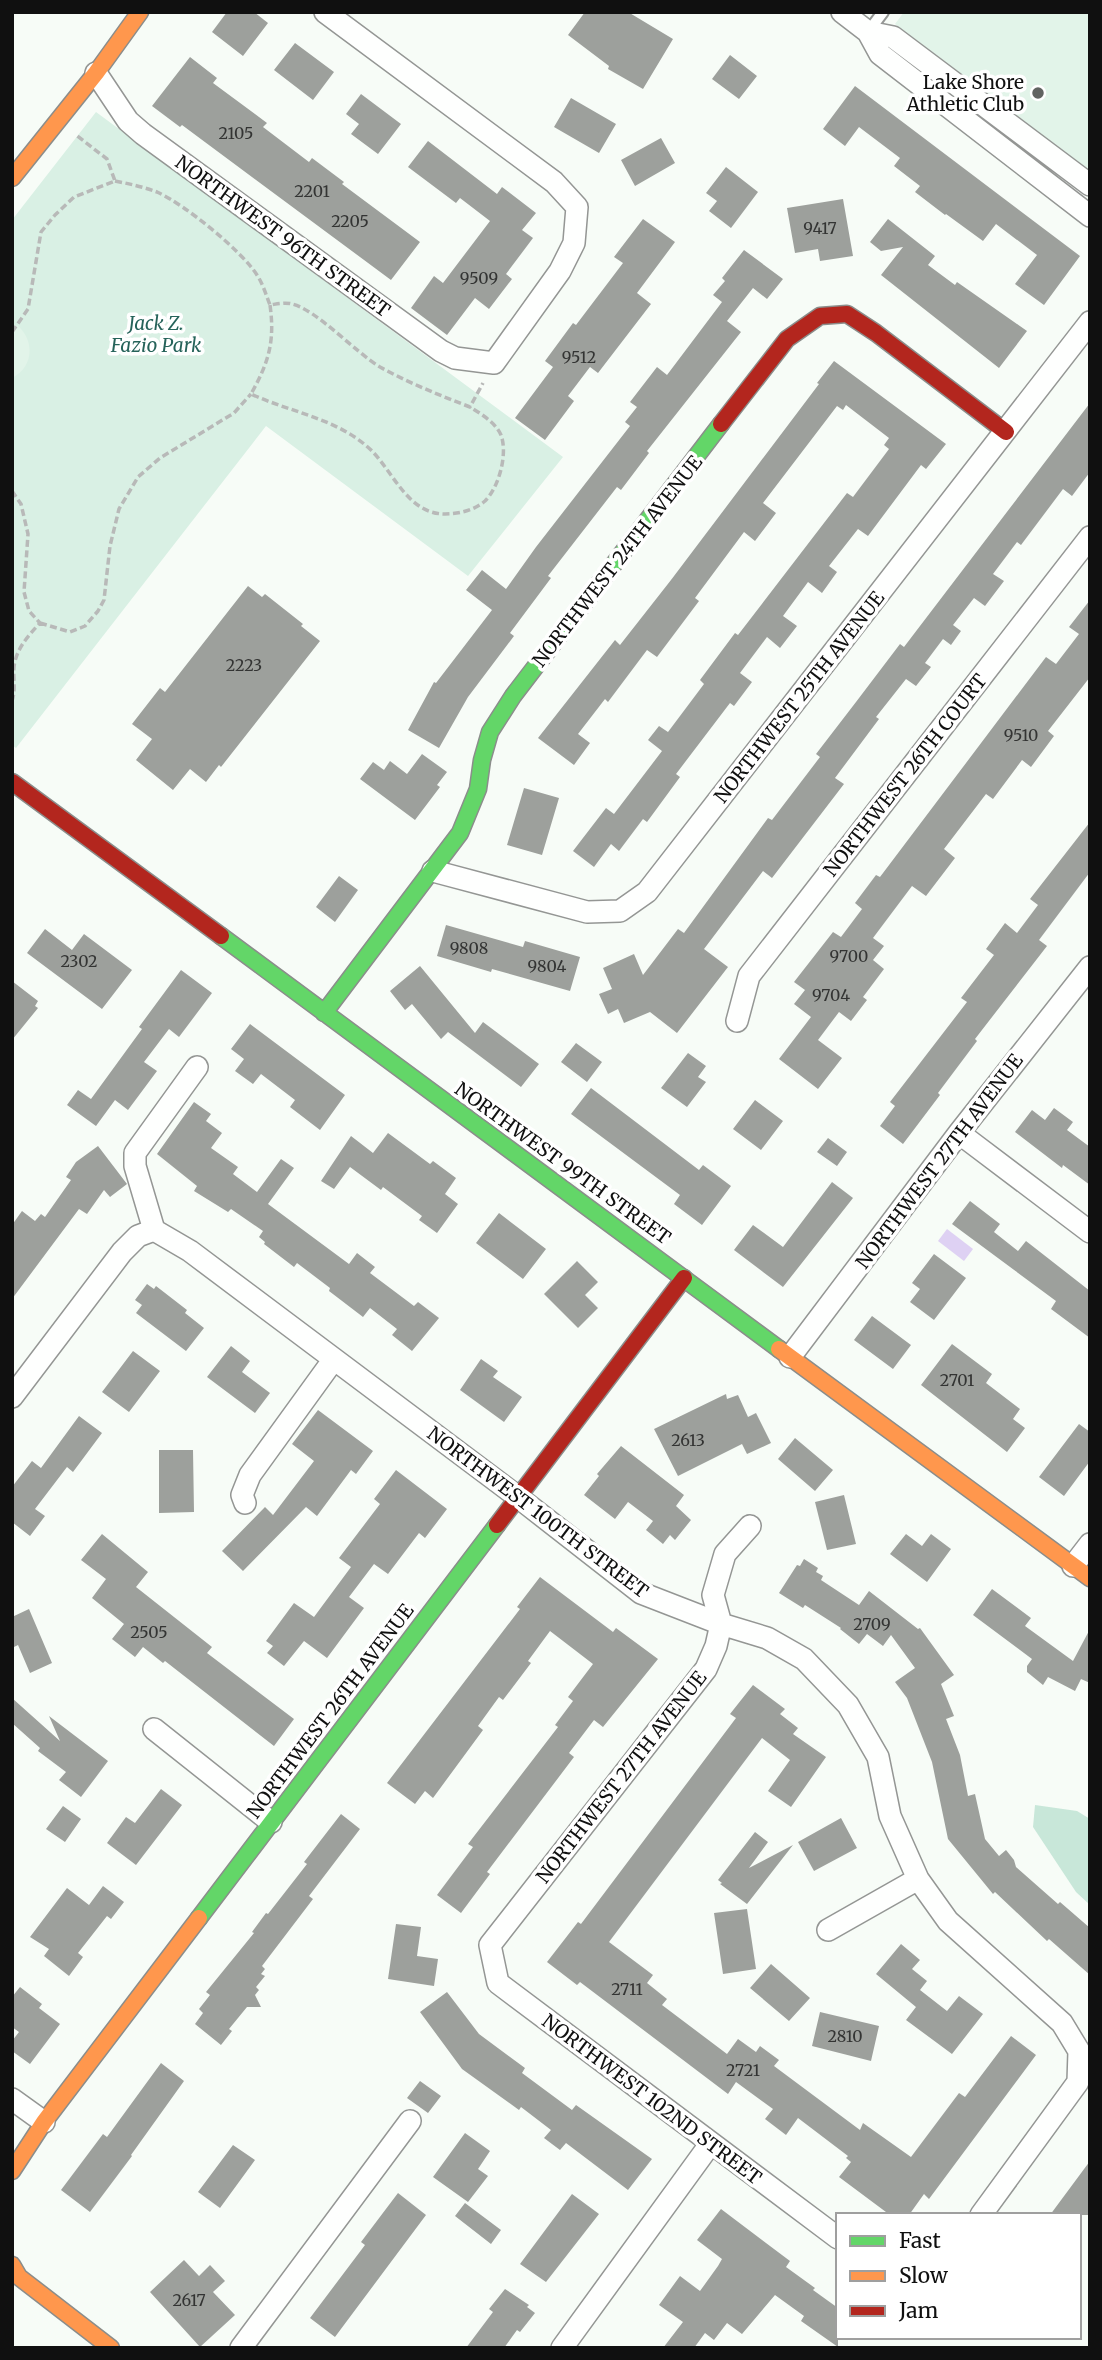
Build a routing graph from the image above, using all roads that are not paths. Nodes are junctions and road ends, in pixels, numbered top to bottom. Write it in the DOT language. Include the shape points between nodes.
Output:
graph roads {
  1 [pos="140,12"];
  2 [pos="325,12"];
  3 [pos="842,12"];
  4 [pos="883,12"];
  5 [pos="868,32"];
  6 [pos="96,73"];
  7 [pos="12,178"];
  8 [pos="1090,184"];
  9 [pos="1090,216"];
  10 [pos="1090,322"];
  11 [pos="1006,432"];
  12 [pos="1090,537"];
  13 [pos="12,782"];
  14 [pos="433,871"];
  15 [pos="1090,967"];
  16 [pos="324,1013"];
  17 [pos="737,1021"];
  18 [pos="197,1067"];
  19 [pos="959,1133"];
  20 [pos="155,1230"];
  21 [pos="1090,1233"];
  22 [pos="684,1278"];
  23 [pos="790,1357"];
  24 [pos="334,1359"];
  25 [pos="13,1395"];
  26 [pos="518,1497"];
  27 [pos="246,1503"];
  28 [pos="750,1526"];
  29 [pos="1090,1544"];
  30 [pos="1081,1572"];
  31 [pos="721,1624"];
  32 [pos="154,1729"];
  33 [pos="271,1822"];
  34 [pos="918,1879"];
  35 [pos="828,1930"];
  36 [pos="490,1945"];
  37 [pos="12,2099"];
  38 [pos="410,2121"];
  39 [pos="44,2122"];
  40 [pos="711,2143"];
  41 [pos="12,2171"];
  42 [pos="982,2213"];
  43 [pos="836,2237"];
  44 [pos="12,2266"];
  45 [pos="111,2348"];
  46 [pos="241,2348"];
  47 [pos="562,2348"];
  1 -- 6 [label="street"];
  2 -- 6 [label="street, NORTHWEST 96TH STREET" via="554,182 577,207 573,243 560,271 494,363 455,358 440,351 143,134 128,121"];
  3 -- 5 [label="street"];
  4 -- 5 [label="lane"];
  5 -- 8 [label="street" via="893,37"];
  5 -- 9 [label="street" via="880,54"];
  6 -- 7 [label="street"];
  10 -- 11 [label="street, NORTHWEST 25TH AVENUE"];
  11 -- 14 [label="street, NORTHWEST 25TH AVENUE" via="647,892 620,911 587,912"];
  11 -- 14 [label="street, NORTHWEST 24TH AVENUE" via="846,314 820,316 787,339 513,696 490,732 478,789 460,833"];
  12 -- 17 [label="street, NORTHWEST 26TH COURT" via="749,976"];
  13 -- 16 [label="street, NORTHWEST 99TH STREET"];
  14 -- 16 [label="street, NORTHWEST 24TH AVENUE"];
  15 -- 19 [label="street, NORTHWEST 27TH AVENUE"];
  16 -- 22 [label="street, NORTHWEST 99TH STREET"];
  18 -- 20 [label="street" via="135,1153 135,1167"];
  19 -- 21 [label="street"];
  19 -- 23 [label="street, NORTHWEST 27TH AVENUE"];
  20 -- 24 [label="street, NORTHWEST 100TH STREET"];
  20 -- 25 [label="street" via="138,1236 122,1252"];
  22 -- 23 [label="street, NORTHWEST 99TH STREET"];
  22 -- 26 [label="street, NORTHWEST 26TH AVENUE"];
  23 -- 30 [label="street, NORTHWEST 99TH STREET"];
  24 -- 26 [label="street, NORTHWEST 100TH STREET"];
  24 -- 27 [label="street" via="250,1475 242,1495"];
  26 -- 31 [label="street, NORTHWEST 100TH STREET" via="641,1593"];
  26 -- 33 [label="street, NORTHWEST 26TH AVENUE"];
  28 -- 31 [label="street, NORTHWEST 27TH AVENUE" via="725,1554 713,1595"];
  29 -- 30 [label="street"];
  31 -- 34 [label="street, NORTHWEST 100TH STREET" via="766,1638 804,1659 848,1705 878,1758 890,1816"];
  31 -- 36 [label="street, NORTHWEST 27TH AVENUE" via="706,1669"];
  32 -- 33 [label="street"];
  33 -- 39 [label="street, NORTHWEST 26TH AVENUE"];
  34 -- 35 [label="street"];
  34 -- 42 [label="street, NORTHWEST 100TH STREET" via="948,1921 1062,2023 1079,2051 1078,2082"];
  36 -- 40 [label="street, NORTHWEST 102ND STREET" via="498,1983"];
  37 -- 39 [label="street"];
  38 -- 46 [label="street"];
  39 -- 41 [label="street, NORTHWEST 26TH AVENUE"];
  40 -- 43 [label="street, NORTHWEST 102ND STREET"];
  40 -- 47 [label="street"];
  44 -- 45 [label="street" via="19,2277"];
}
